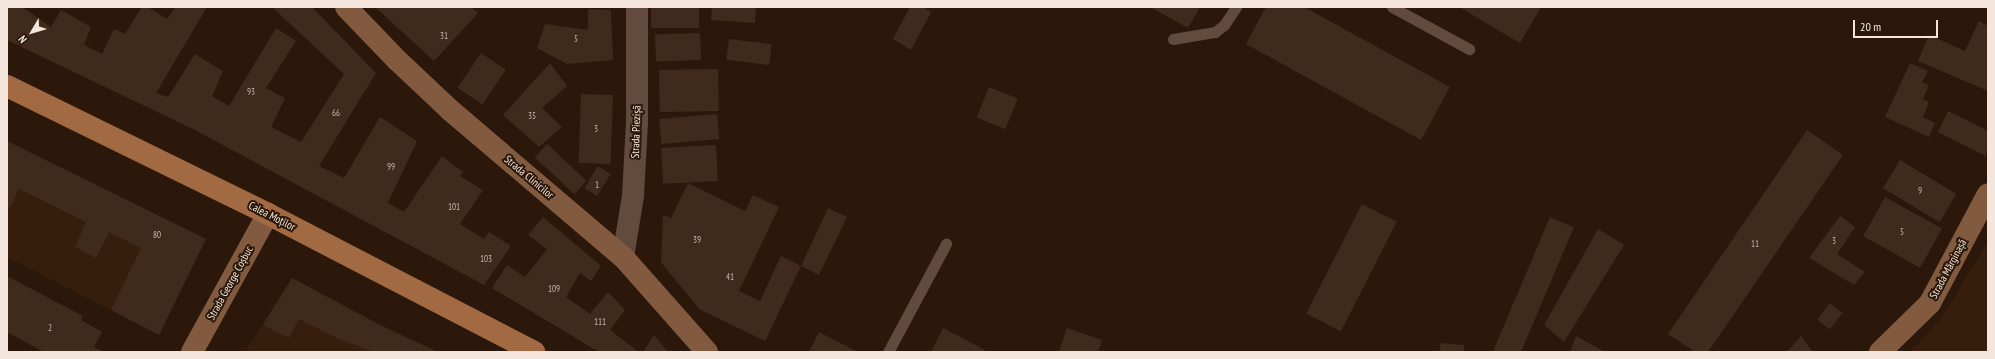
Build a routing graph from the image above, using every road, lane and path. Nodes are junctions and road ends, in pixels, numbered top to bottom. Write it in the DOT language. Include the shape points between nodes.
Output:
graph roads {
  1 [pos="346,7"];
  2 [pos="637,7"];
  3 [pos="1236,7"];
  4 [pos="1392,7"];
  5 [pos="1173,39"];
  6 [pos="1469,49"];
  7 [pos="7,86"];
  8 [pos="1988,194"];
  9 [pos="268,214"];
  10 [pos="946,244"];
  11 [pos="623,257"];
  12 [pos="192,352"];
  13 [pos="534,352"];
  14 [pos="707,352"];
  15 [pos="888,352"];
  16 [pos="1880,352"];
  1 -- 11 [label="main road, Strada Clinicilor" via="450,110"];
  2 -- 11 [label="street, Strada Piezișă" via="637,123 633,196"];
  3 -- 5 [label="lane" via="1224,25 1215,32"];
  4 -- 6 [label="lane"];
  7 -- 9 [label="main road, Calea Moților"];
  8 -- 16 [label="main road, Strada Mărginașă" via="1930,303"];
  9 -- 12 [label="main road, Strada George Coșbuc"];
  9 -- 13 [label="main road, Calea Moților"];
  10 -- 15 [label="lane"];
  11 -- 14 [label="main road, Strada Clinicilor"];
}
